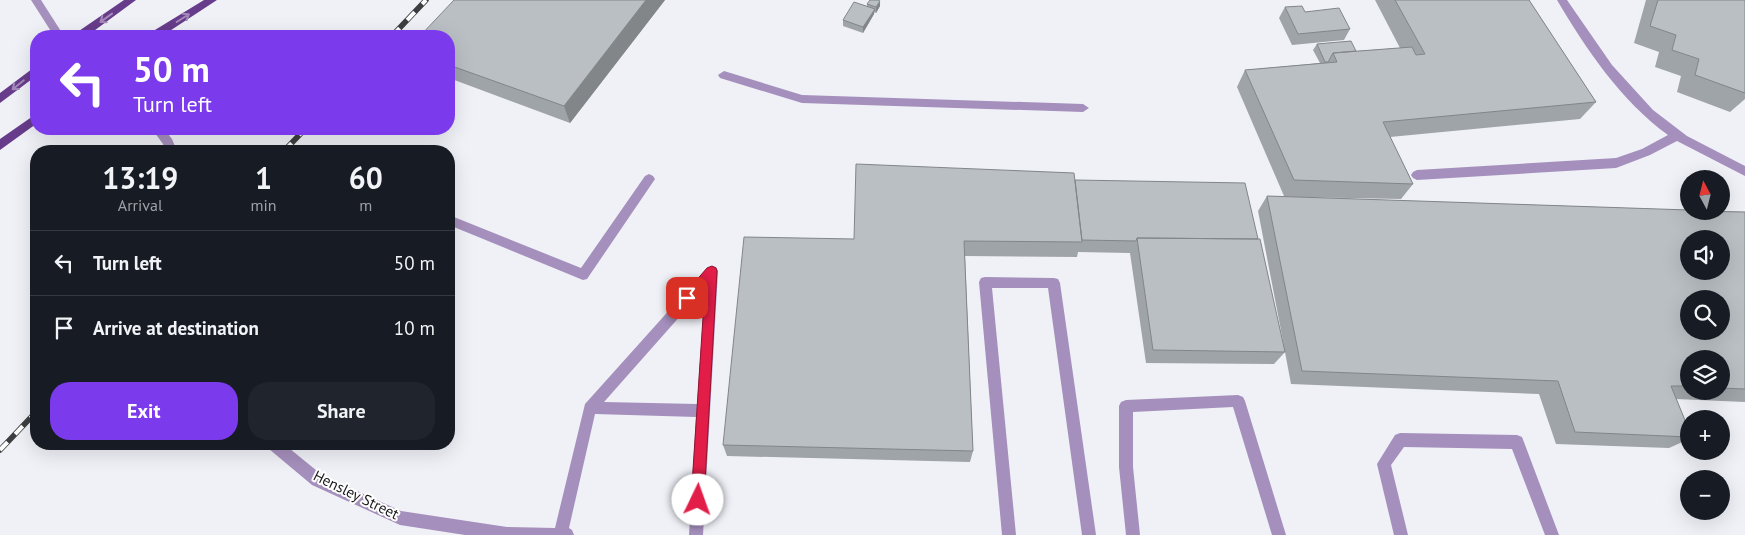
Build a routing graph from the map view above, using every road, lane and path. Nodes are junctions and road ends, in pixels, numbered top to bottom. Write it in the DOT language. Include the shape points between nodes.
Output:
graph roads {
  1 [pos="36,0"];
  2 [pos="131,0"];
  3 [pos="212,0"];
  4 [pos="1562,0"];
  5 [pos="55,30"];
  6 [pos="88,30"];
  7 [pos="164,30"];
  8 [pos="30,75"];
  9 [pos="724,75"];
  10 [pos="0,99"];
  11 [pos="1083,108"];
  12 [pos="30,122"];
  13 [pos="1678,135"];
  14 [pos="0,145"];
  15 [pos="1745,171"];
  16 [pos="1417,175"];
  17 [pos="649,179"];
  18 [pos="455,222"];
  19 [pos="590,408"];
  20 [pos="703,411"];
  21 [pos="281,450"];
  22 [pos="560,535"];
  23 [pos="567,535"];
  24 [pos="696,535"];
  25 [pos="1009,535"];
  26 [pos="1089,535"];
  27 [pos="1133,535"];
  28 [pos="1279,535"];
  29 [pos="1401,535"];
  30 [pos="1552,535"];
  1 -- 5 [label="street"];
  2 -- 6 [label="main road, one-way"];
  7 -- 3 [label="main road, one-way"];
  4 -- 13 [label="street" via="1605,66 1630,94"];
  8 -- 10 [label="main road, one-way"];
  9 -- 11 [label="street" via="802,99"];
  12 -- 14 [label="main road"];
  13 -- 15 [label="street"];
  13 -- 16 [label="street" via="1616,163"];
  17 -- 18 [label="street" via="583,275"];
  19 -- 20 [label="street"];
  19 -- 20 [label="street" via="712,271"];
  19 -- 22 [label="street"];
  20 -- 24 [label="street"];
  21 -- 22 [label="street, Hensley Street" via="317,480 400,518 507,534"];
  22 -- 23 [label="street, Hensley Street"];
  25 -- 26 [label="street" via="985,282 1054,283"];
  27 -- 28 [label="street" via="1126,467 1126,406 1238,401"];
  29 -- 30 [label="street" via="1384,464 1400,440 1518,442"];
}
